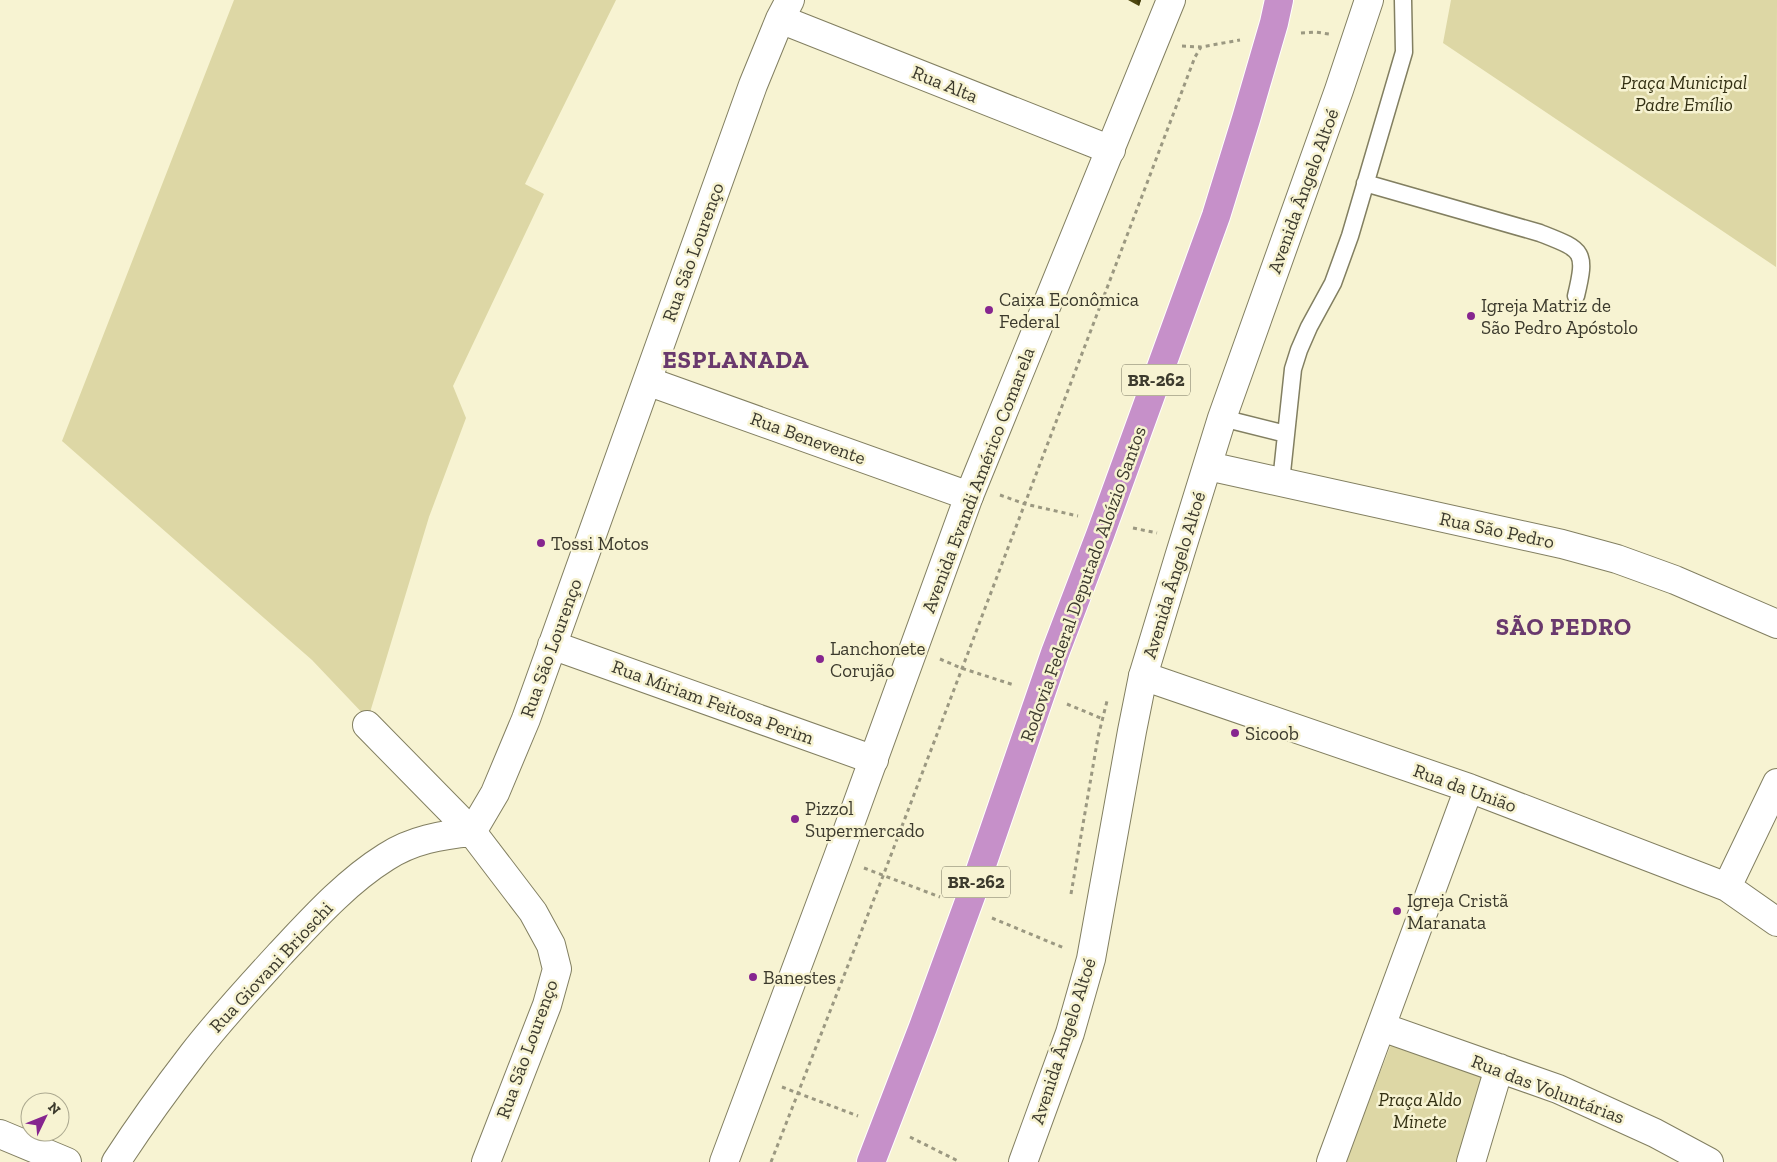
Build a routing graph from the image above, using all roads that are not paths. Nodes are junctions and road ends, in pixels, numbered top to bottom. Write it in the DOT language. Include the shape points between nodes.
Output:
graph roads {
  1 [pos="1171,0"];
  2 [pos="1279,0"];
  3 [pos="1369,0"];
  4 [pos="1403,0"];
  5 [pos="785,10"];
  6 [pos="1111,150"];
  7 [pos="1364,183"];
  8 [pos="1576,296"];
  9 [pos="647,380"];
  10 [pos="1222,418"];
  11 [pos="1286,434"];
  12 [pos="1208,466"];
  13 [pos="1281,482"];
  14 [pos="969,496"];
  15 [pos="1777,624"];
  16 [pos="552,645"];
  17 [pos="1143,676"];
  18 [pos="367,725"];
  19 [pos="874,760"];
  20 [pos="1468,788"];
  21 [pos="1776,789"];
  22 [pos="472,832"];
  23 [pos="1727,888"];
  24 [pos="1777,922"];
  25 [pos="1382,1027"];
  26 [pos="1499,1068"];
  27 [pos="0,1134"];
  28 [pos="67,1162"];
  29 [pos="116,1162"];
  30 [pos="486,1162"];
  31 [pos="724,1162"];
  32 [pos="871,1162"];
  33 [pos="1023,1162"];
  34 [pos="1331,1162"];
  35 [pos="1471,1162"];
  36 [pos="1709,1162"];
  1 -- 6 [label="street, Avenida Evandi Américo Comarela"];
  2 -- 32 [label="highway, Rodovia Federal Deputado Aloízio Santos / BR-262" via="1216,216"];
  3 -- 10 [label="street, Avenida Ângelo Altoé"];
  4 -- 7 [label="lane" via="1404,52"];
  5 -- 6 [label="street, Rua Alta"];
  5 -- 9 [label="street, Rua São Lourenço" via="752,84"];
  6 -- 14 [label="street, Avenida Evandi Américo Comarela"];
  7 -- 8 [label="lane" via="1560,241 1580,255 1581,275"];
  7 -- 11 [label="lane" via="1333,283 1309,327 1293,369"];
  9 -- 14 [label="street, Rua Benevente"];
  9 -- 16 [label="street, Rua São Lourenço"];
  10 -- 11 [label="lane"];
  10 -- 12 [label="street, Avenida Ângelo Altoé"];
  11 -- 13 [label="lane"];
  12 -- 13 [label="street, Rua São Pedro"];
  12 -- 17 [label="street, Avenida Ângelo Altoé"];
  13 -- 15 [label="street, Rua São Pedro" via="1617,559"];
  14 -- 19 [label="street, Avenida Evandi Américo Comarela"];
  16 -- 19 [label="street, Rua Miriam Feitosa Perim"];
  16 -- 22 [label="street, Rua São Lourenço" via="508,765"];
  17 -- 20 [label="street, Rua da União"];
  17 -- 33 [label="street, Avenida Ângelo Altoé" via="1091,959 1070,1033"];
  18 -- 22 [label="street"];
  19 -- 31 [label="street, Avenida Evandi Américo Comarela"];
  20 -- 23 [label="street, Rua da União"];
  20 -- 25 [label="street"];
  21 -- 23 [label="street"];
  22 -- 29 [label="street, Rua Giovani Brioschi" via="442,835 413,843 386,857 350,884 298,934 193,1053"];
  22 -- 30 [label="street, Rua São Lourenço" via="533,912 552,945 557,969 547,1005"];
  23 -- 24 [label="street, Rua da União"];
  25 -- 26 [label="street, Rua das Voluntárias"];
  25 -- 34 [label="street"];
  26 -- 35 [label="street"];
  26 -- 36 [label="street, Rua das Voluntárias" via="1605,1109"];
  27 -- 28 [label="street"];
}
